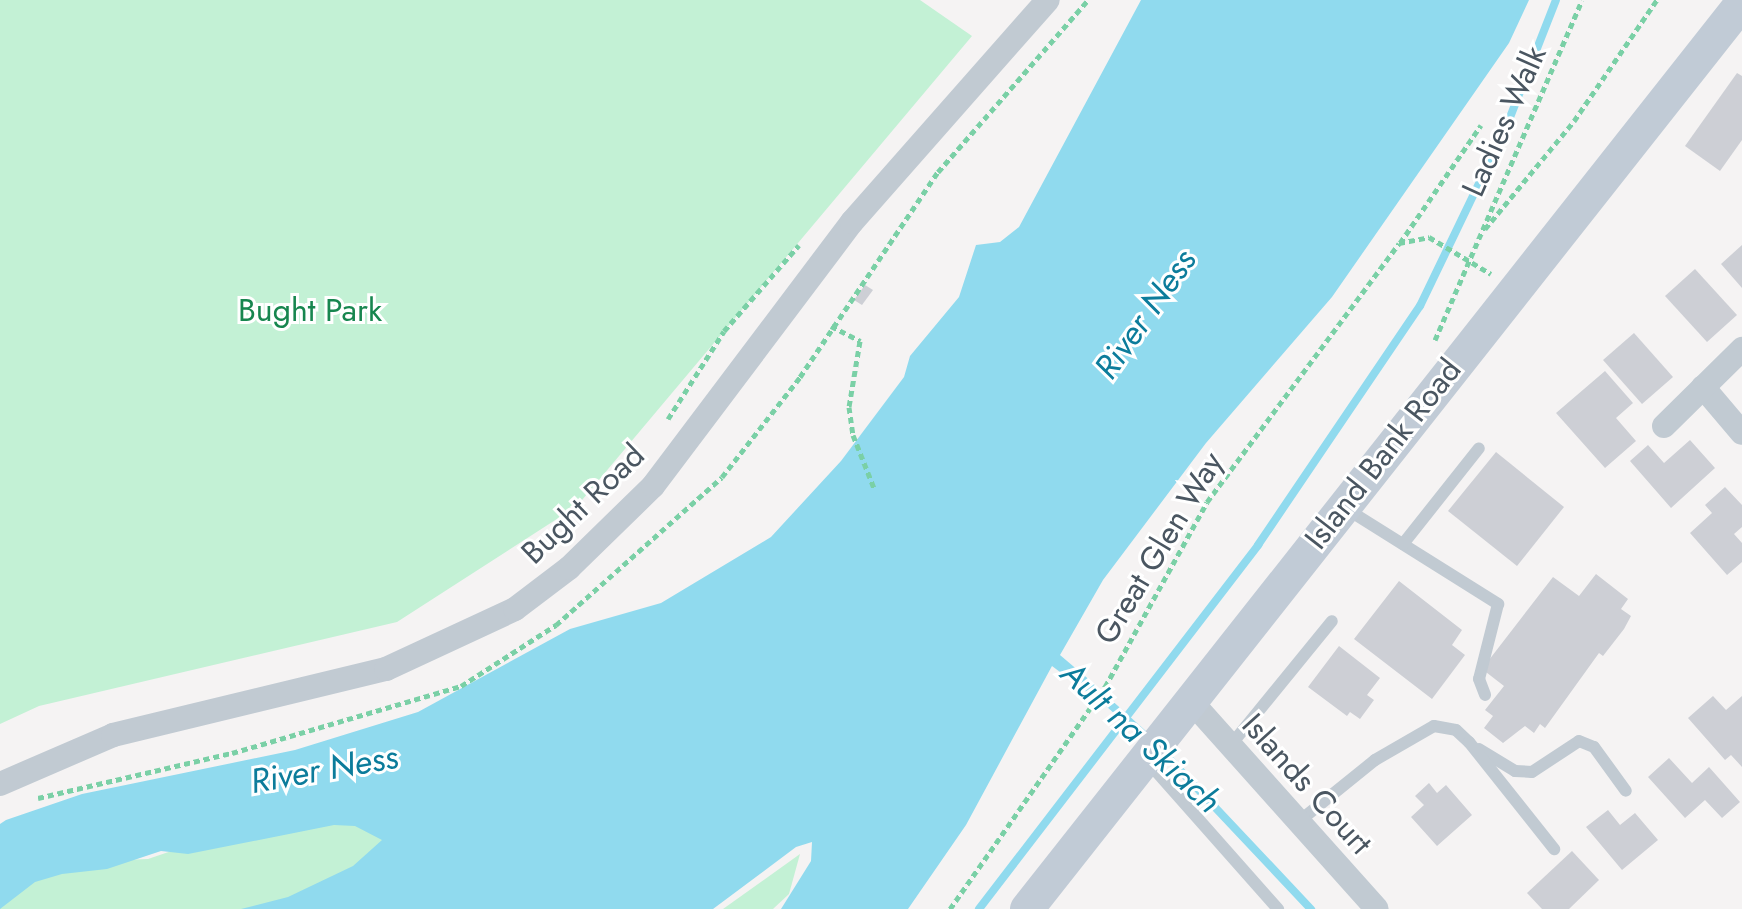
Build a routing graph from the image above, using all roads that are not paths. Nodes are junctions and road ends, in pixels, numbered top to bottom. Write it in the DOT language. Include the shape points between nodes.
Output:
graph roads {
  1 [pos="1742,3"];
  2 [pos="1042,9"];
  3 [pos="1742,349"];
  4 [pos="1703,387"];
  5 [pos="1664,426"];
  6 [pos="1742,433"];
  7 [pos="1479,448"];
  8 [pos="1342,506"];
  9 [pos="1403,544"];
  10 [pos="1332,621"];
  11 [pos="1485,695"];
  12 [pos="1190,700"];
  13 [pos="1469,742"];
  14 [pos="1230,746"];
  15 [pos="1153,748"];
  16 [pos="0,784"];
  17 [pos="1626,791"];
  18 [pos="1297,823"];
  19 [pos="1554,849"];
  20 [pos="1027,909"];
  21 [pos="1278,909"];
  22 [pos="1377,909"];
  1 -- 8 [label="main road, Island Bank Road"];
  2 -- 16 [label="street, Bught Road" via="852,222 653,486 569,568 515,609 386,669 113,735"];
  3 -- 4 [label="street"];
  4 -- 5 [label="street"];
  4 -- 6 [label="street"];
  7 -- 9 [label="lane"];
  8 -- 9 [label="lane"];
  8 -- 12 [label="main road, Island Bank Road"];
  9 -- 11 [label="lane" via="1498,604 1479,679"];
  10 -- 14 [label="lane"];
  12 -- 14 [label="street, Islands Court"];
  12 -- 15 [label="main road, Island Bank Road"];
  13 -- 17 [label="lane" via="1515,771 1532,772 1579,741 1594,747"];
  13 -- 18 [label="lane" via="1456,730 1434,726 1375,760"];
  13 -- 19 [label="lane"];
  14 -- 18 [label="street, Islands Court"];
  15 -- 20 [label="main road, Island Bank Road"];
  15 -- 21 [label="lane"];
  18 -- 22 [label="street, Islands Court"];
}
